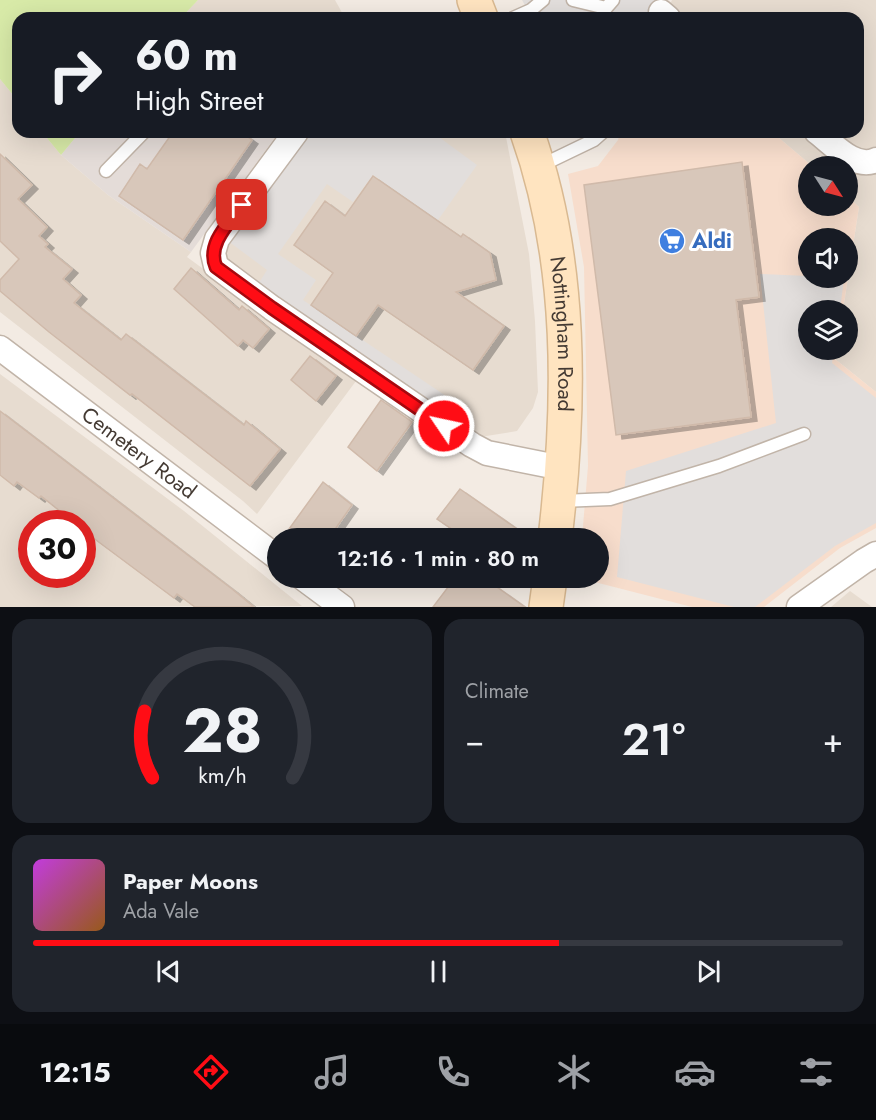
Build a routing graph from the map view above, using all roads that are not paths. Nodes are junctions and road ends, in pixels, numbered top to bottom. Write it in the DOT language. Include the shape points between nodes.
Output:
graph roads {
  1 [pos="543,0"];
  2 [pos="573,0"];
  3 [pos="613,0"];
  4 [pos="526,12"];
  5 [pos="138,138"];
  6 [pos="288,138"];
  7 [pos="529,138"];
  8 [pos="596,138"];
  9 [pos="825,138"];
  10 [pos="876,160"];
  11 [pos="539,166"];
  12 [pos="106,171"];
  13 [pos="0,348"];
  14 [pos="804,435"];
  15 [pos="562,468"];
  16 [pos="559,501"];
  17 [pos="556,528"];
  18 [pos="267,550"];
  19 [pos="876,554"];
  20 [pos="316,588"];
  21 [pos="549,588"];
  22 [pos="342,607"];
  23 [pos="546,607"];
  24 [pos="800,607"];
  1 -- 4 [label="lane"];
  2 -- 3 [label="lane" via="606,8"];
  5 -- 12 [label="lane"];
  6 -- 15 [label="street" via="218,239 213,253 216,267 472,445 487,453"];
  7 -- 11 [label="main road, Nottingham Road"];
  8 -- 11 [label="lane"];
  9 -- 10 [label="street" via="858,163"];
  11 -- 15 [label="main road, Nottingham Road" via="551,216 561,296 565,360"];
  13 -- 18 [label="street, Cemetery Road"];
  14 -- 16 [label="lane" via="610,499"];
  15 -- 16 [label="main road, Nottingham Road"];
  16 -- 17 [label="main road, Nottingham Road"];
  19 -- 24 [label="street"];
  20 -- 22 [label="street"];
  21 -- 23 [label="main road"];
}
